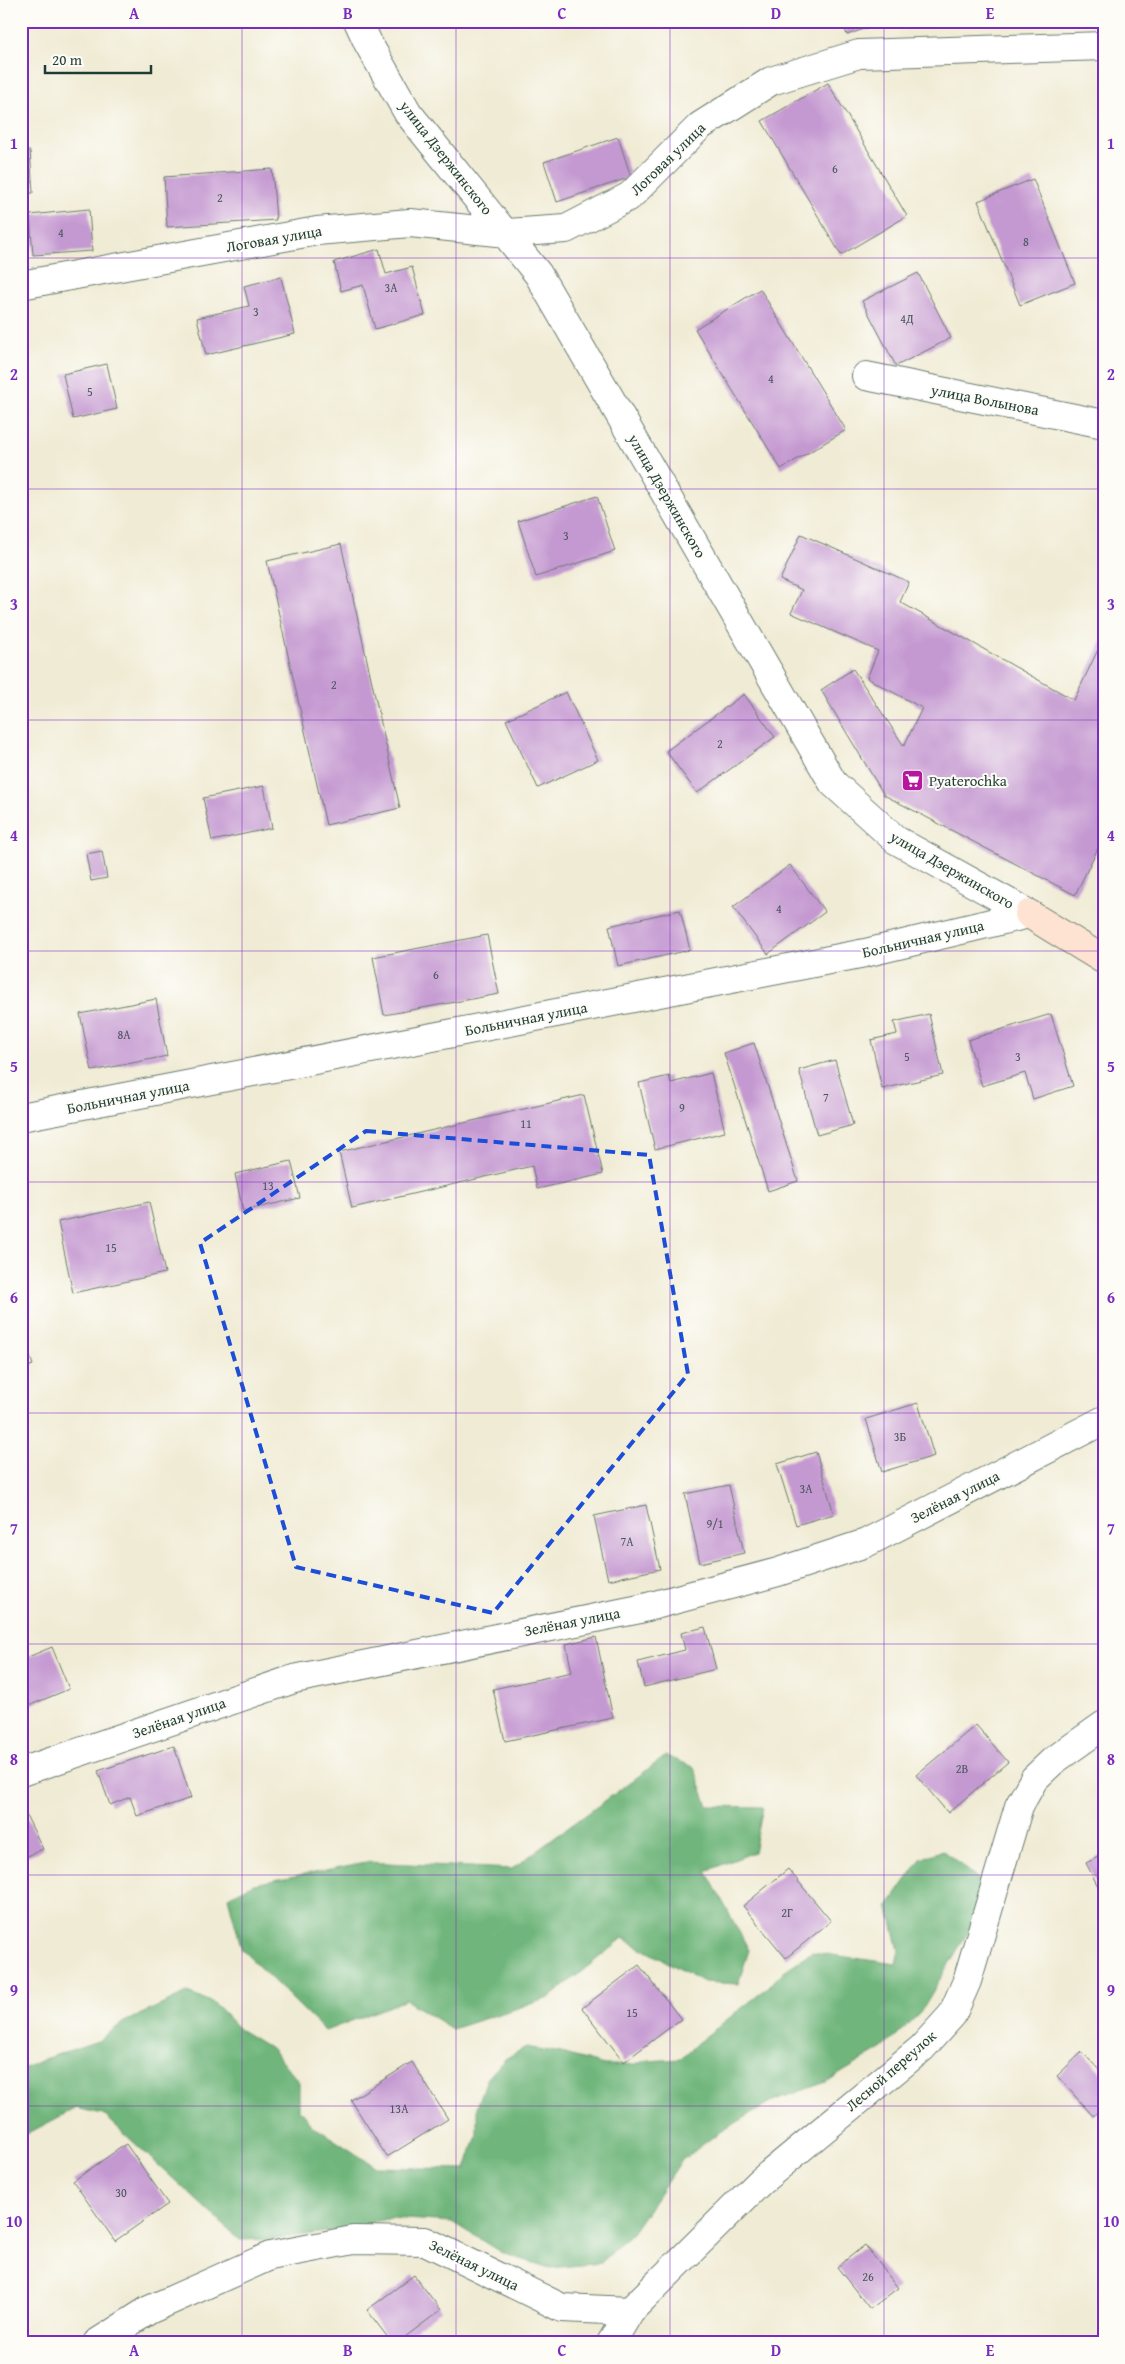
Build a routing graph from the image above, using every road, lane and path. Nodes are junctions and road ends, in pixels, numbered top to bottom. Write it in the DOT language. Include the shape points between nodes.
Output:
graph roads {
  1 [pos="358,21"];
  2 [pos="1104,46"];
  3 [pos="506,233"];
  4 [pos="21,284"];
  5 [pos="866,376"];
  6 [pos="1104,424"];
  7 [pos="1029,914"];
  8 [pos="1104,960"];
  9 [pos="21,1118"];
  10 [pos="1104,1420"];
  11 [pos="1104,1725"];
  12 [pos="21,1772"];
  13 [pos="630,2311"];
  14 [pos="97,2343"];
  15 [pos="610,2343"];
  1 -- 3 [label="street, улица Дзержинского" via="408,112"];
  2 -- 3 [label="street, Логовая улица" via="859,54 771,81 700,126 630,196 566,229"];
  3 -- 4 [label="street, Логовая улица" via="410,223 317,231"];
  3 -- 7 [label="street, улица Дзержинского" via="538,274 833,783 896,840"];
  5 -- 6 [label="street, улица Волынова"];
  7 -- 8 [label="street"];
  7 -- 9 [label="street, Больничная улица" via="855,955"];
  10 -- 12 [label="street, Зелёная улица" via="866,1543 778,1572 640,1609 294,1679"];
  11 -- 13 [label="street, Лесной переулок" via="1053,1761 1034,1779 1019,1806 967,1981 952,2014 922,2048 760,2182"];
  13 -- 14 [label="street, Зелёная улица" via="562,2308 425,2241 353,2240 270,2256 149,2310"];
  13 -- 15 [label="street, Лесной переулок"];
}
